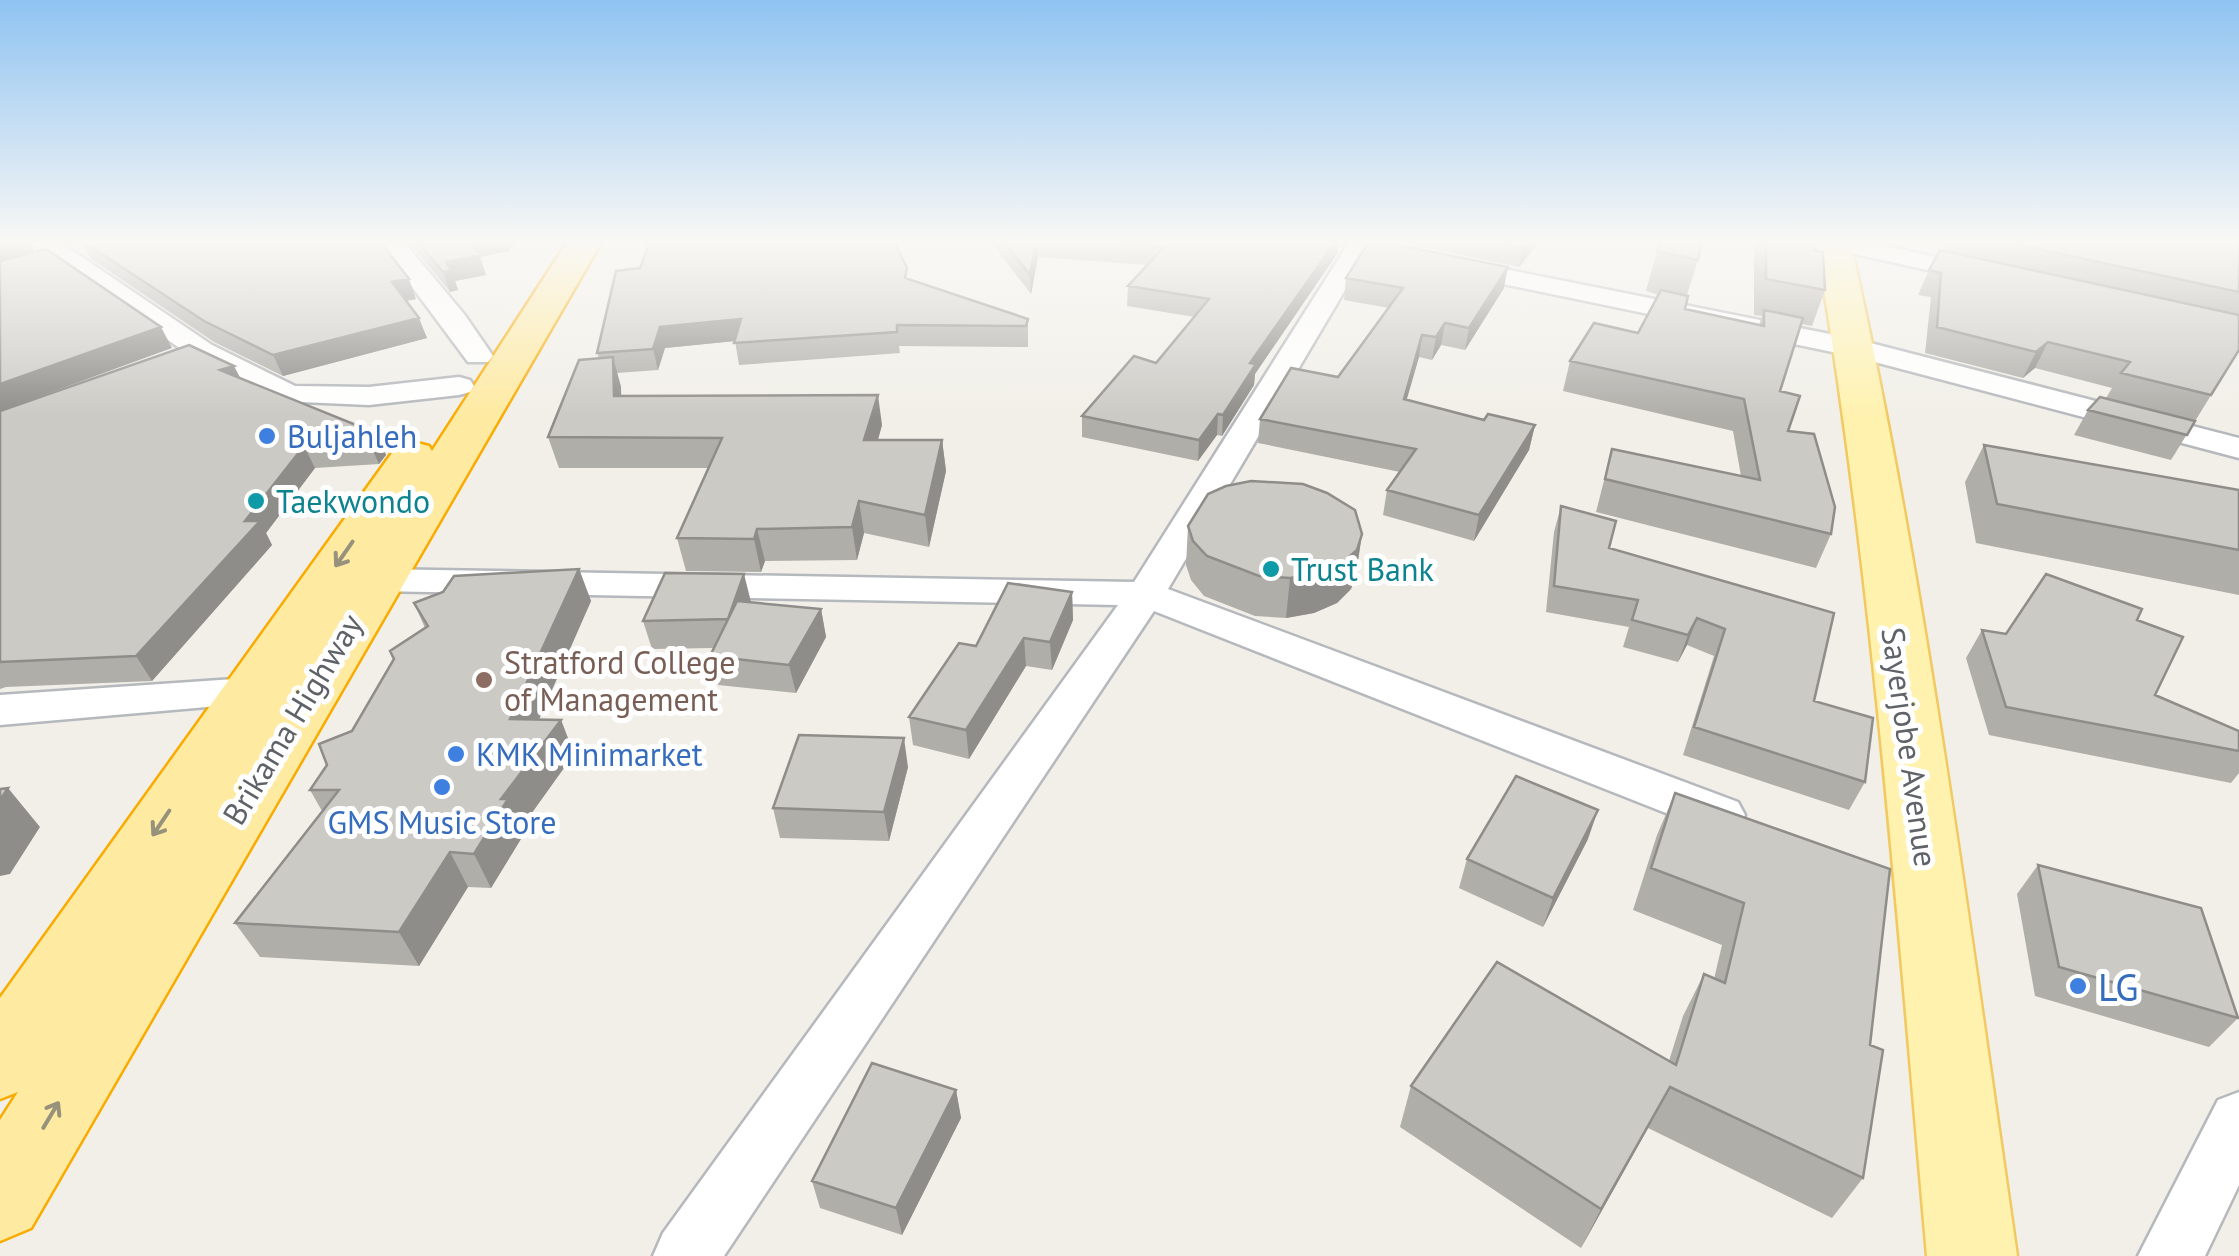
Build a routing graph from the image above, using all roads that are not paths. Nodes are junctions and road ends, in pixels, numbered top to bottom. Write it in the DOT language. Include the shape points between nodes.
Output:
graph roads {
  1 [pos="120,300"];
  2 [pos="437,300"];
  3 [pos="516,300"];
  4 [pos="549,300"];
  5 [pos="1328,300"];
  6 [pos="1618,300"];
  7 [pos="1845,300"];
  8 [pos="1855,348"];
  9 [pos="202,351"];
  10 [pos="166,364"];
  11 [pos="468,372"];
  12 [pos="2239,448"];
  13 [pos="376,580"];
  14 [pos="1146,594"];
  15 [pos="249,692"];
  16 [pos="0,710"];
  17 [pos="1762,830"];
  18 [pos="0,1064"];
  19 [pos="2239,1120"];
  20 [pos="0,1198"];
  21 [pos="686,1256"];
  22 [pos="1972,1256"];
  23 [pos="2171,1256"];
  1 -- 9 [label="street"];
  2 -- 11 [label="street" via="454,320"];
  3 -- 11 [label="highway, Brikama Highway"];
  4 -- 13 [label="highway, Brikama Highway"];
  5 -- 14 [label="street"];
  6 -- 8 [label="street"];
  7 -- 8 [label="main road, Sayerjobe Avenue"];
  8 -- 12 [label="street"];
  8 -- 22 [label="main road, Sayerjobe Avenue" via="1912,888"];
  9 -- 10 [label="street"];
  9 -- 11 [label="street" via="290,395 368,396"];
  11 -- 15 [label="highway, Brikama Highway, one-way"];
  13 -- 14 [label="street"];
  20 -- 13 [label="highway, Brikama Highway, one-way"];
  14 -- 17 [label="street"];
  14 -- 21 [label="street"];
  15 -- 16 [label="street"];
  15 -- 18 [label="highway, Brikama Highway, one-way"];
  19 -- 23 [label="street"];
}
